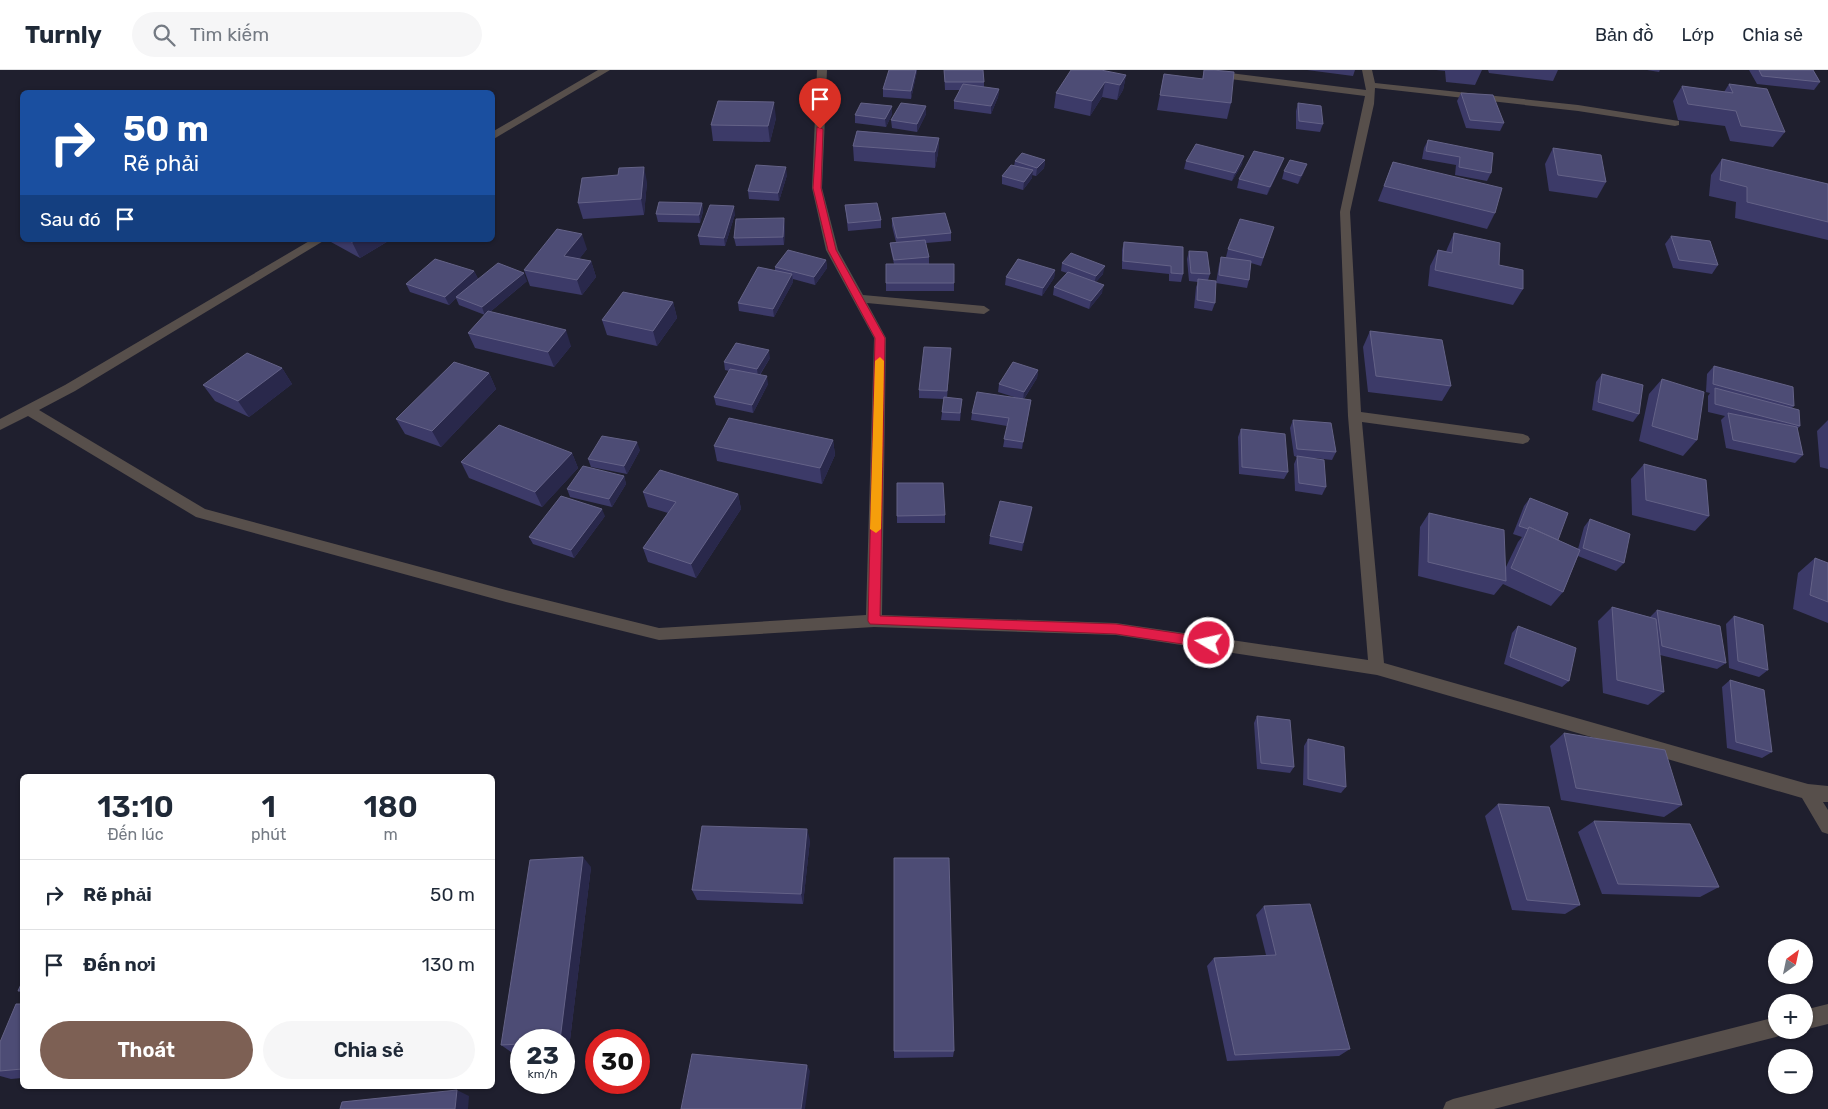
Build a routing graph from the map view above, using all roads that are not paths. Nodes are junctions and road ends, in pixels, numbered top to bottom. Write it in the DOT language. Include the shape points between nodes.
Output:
graph roads {
  1 [pos="605,70"];
  2 [pos="822,70"];
  3 [pos="1368,70"];
  4 [pos="1207,74"];
  5 [pos="1371,90"];
  6 [pos="1675,123"];
  7 [pos="495,135"];
  8 [pos="316,242"];
  9 [pos="860,299"];
  10 [pos="984,310"];
  11 [pos="30,411"];
  12 [pos="1355,416"];
  13 [pos="0,425"];
  14 [pos="1523,440"];
  15 [pos="874,621"];
  16 [pos="1377,668"];
  17 [pos="1808,792"];
  18 [pos="1828,794"];
  19 [pos="1828,826"];
  20 [pos="1828,1014"];
  21 [pos="1813,1018"];
  22 [pos="1768,1029"];
  23 [pos="1453,1109"];
  1 -- 7 [label="street"];
  2 -- 9 [label="street" via="817,188 832,250"];
  3 -- 5 [label="street"];
  4 -- 5 [label="street"];
  5 -- 6 [label="street" via="1578,108"];
  5 -- 12 [label="street" via="1345,212"];
  8 -- 11 [label="street"];
  9 -- 10 [label="street"];
  9 -- 15 [label="street" via="880,338"];
  11 -- 13 [label="street"];
  11 -- 15 [label="street" via="201,513 506,596 659,634"];
  12 -- 14 [label="street"];
  12 -- 16 [label="street"];
  15 -- 16 [label="street" via="1116,629"];
  16 -- 17 [label="street"];
  17 -- 18 [label="street"];
  17 -- 19 [label="street"];
  20 -- 21 [label="street"];
  22 -- 23 [label="street"];
}
